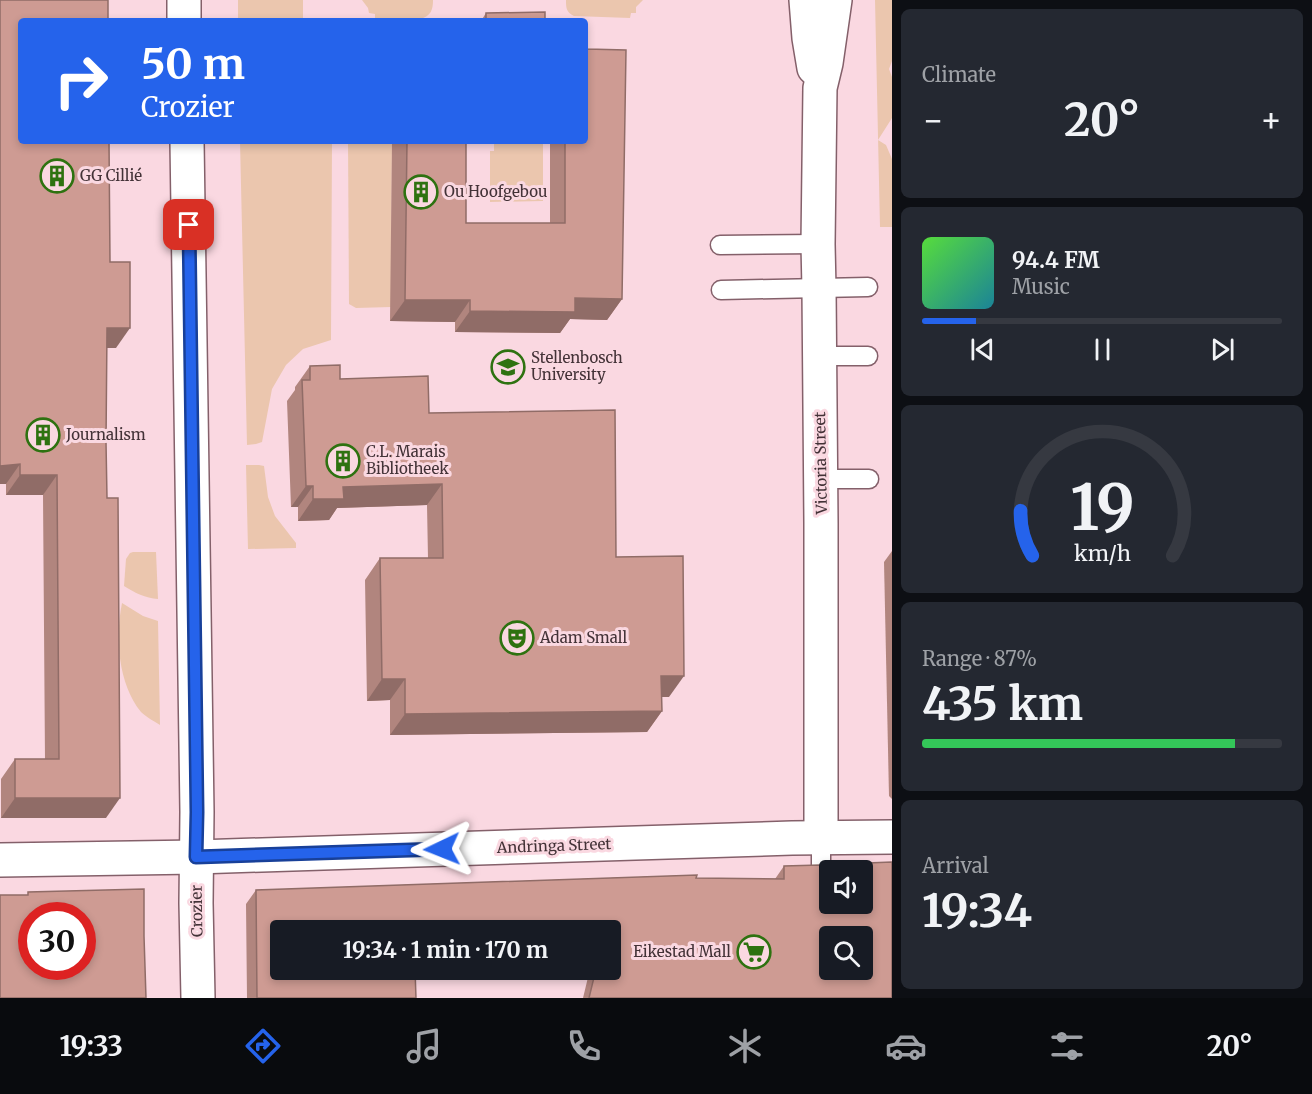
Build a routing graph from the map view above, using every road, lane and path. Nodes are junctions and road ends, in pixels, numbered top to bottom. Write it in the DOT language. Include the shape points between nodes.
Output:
graph roads {
  1 [pos="184,0"];
  2 [pos="806,0"];
  3 [pos="835,0"];
  4 [pos="184,18"];
  5 [pos="819,87"];
  6 [pos="187,144"];
  7 [pos="818,244"];
  8 [pos="720,245"];
  9 [pos="868,287"];
  10 [pos="819,289"];
  11 [pos="721,290"];
  12 [pos="820,356"];
  13 [pos="868,356"];
  14 [pos="821,479"];
  15 [pos="869,479"];
  16 [pos="892,837"];
  17 [pos="821,838"];
  18 [pos="196,857"];
  19 [pos="0,860"];
  20 [pos="821,860"];
  21 [pos="198,998"];
  1 -- 4 [label="street"];
  2 -- 5 [label="street, Victoria Street" via="812,62"];
  3 -- 5 [label="street, Victoria Street"];
  5 -- 7 [label="street, Victoria Street"];
  6 -- 18 [label="street, Crozier"];
  7 -- 8 [label="lane"];
  7 -- 10 [label="street, Victoria Street"];
  9 -- 10 [label="lane"];
  10 -- 11 [label="lane"];
  10 -- 12 [label="street, Victoria Street"];
  12 -- 13 [label="lane"];
  12 -- 14 [label="street, Victoria Street"];
  14 -- 15 [label="lane"];
  14 -- 17 [label="street, Victoria Street"];
  16 -- 17 [label="street, Andringa Street"];
  17 -- 18 [label="street, Andringa Street"];
  17 -- 20 [label="lane"];
  18 -- 19 [label="street, Andringa Street"];
  18 -- 21 [label="street, Crozier"];
}
